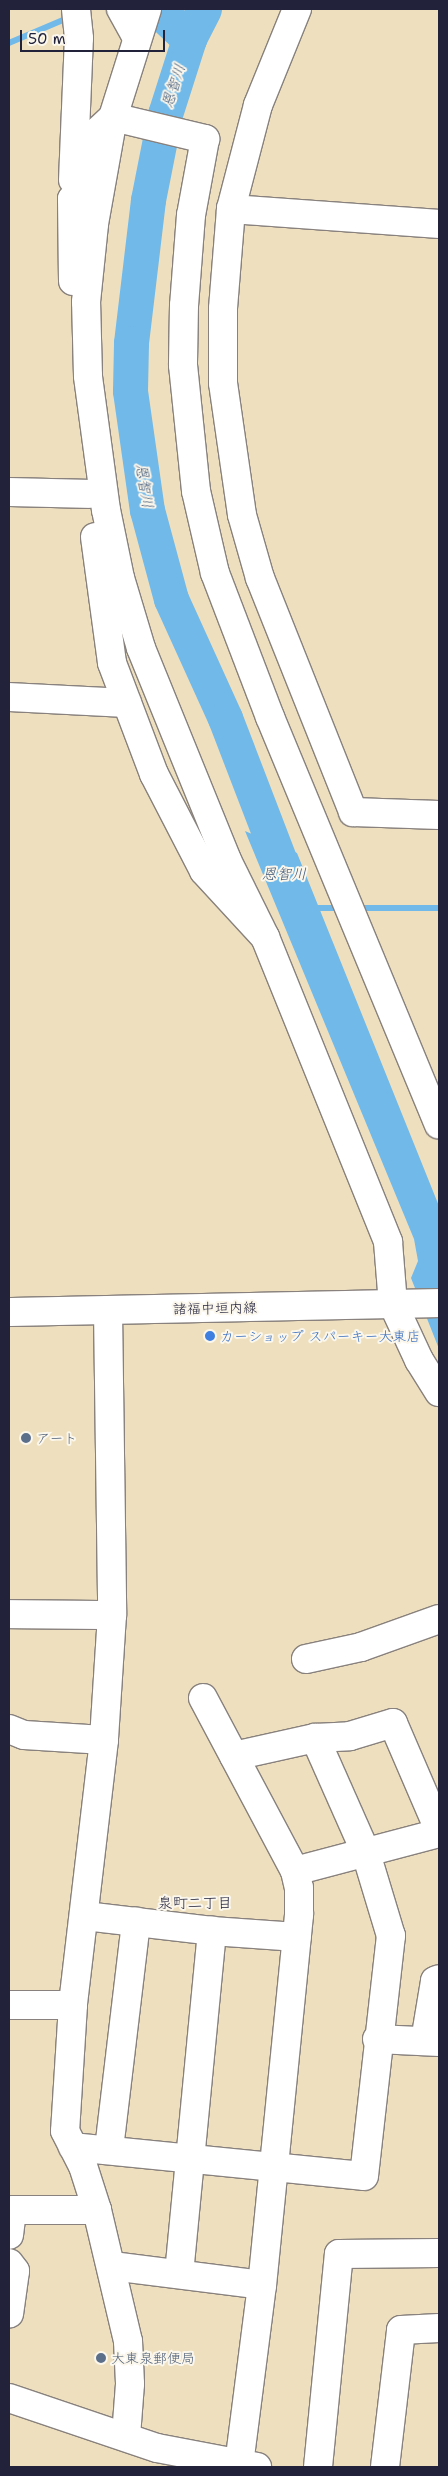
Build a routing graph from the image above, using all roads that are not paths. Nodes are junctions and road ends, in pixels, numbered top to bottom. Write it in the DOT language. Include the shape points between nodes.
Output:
graph roads {
  1 [pos="76,9"];
  2 [pos="121,9"];
  3 [pos="147,9"];
  4 [pos="296,9"];
  5 [pos="136,36"];
  6 [pos="113,117"];
  7 [pos="72,199"];
  8 [pos="231,209"];
  9 [pos="439,224"];
  10 [pos="9,492"];
  11 [pos="89,494"];
  12 [pos="9,697"];
  13 [pos="127,703"];
  14 [pos="439,815"];
  15 [pos="265,937"];
  16 [pos="439,1124"];
  17 [pos="430,1303"];
  18 [pos="393,1304"];
  19 [pos="108,1310"];
  20 [pos="9,1312"];
  21 [pos="439,1392"];
  22 [pos="9,1614"];
  23 [pos="112,1615"];
  24 [pos="439,1619"];
  25 [pos="306,1659"];
  26 [pos="203,1698"];
  27 [pos="9,1729"];
  28 [pos="315,1738"];
  29 [pos="104,1740"];
  30 [pos="234,1756"];
  31 [pos="439,1831"];
  32 [pos="366,1853"];
  33 [pos="295,1871"];
  34 [pos="86,1916"];
  35 [pos="136,1922"];
  36 [pos="212,1931"];
  37 [pos="297,1937"];
  38 [pos="439,1979"];
  39 [pos="9,2005"];
  40 [pos="73,2005"];
  41 [pos="377,2040"];
  42 [pos="432,2042"];
  43 [pos="73,2146"];
  44 [pos="109,2149"];
  45 [pos="189,2156"];
  46 [pos="274,2165"];
  47 [pos="97,2210"];
  48 [pos="9,2235"];
  49 [pos="439,2253"];
  50 [pos="9,2263"];
  51 [pos="112,2266"];
  52 [pos="179,2274"];
  53 [pos="262,2285"];
  54 [pos="9,2314"];
  55 [pos="439,2328"];
  56 [pos="9,2398"];
  57 [pos="126,2436"];
  58 [pos="156,2458"];
  59 [pos="252,2466"];
  60 [pos="318,2467"];
  61 [pos="385,2467"];
  1 -- 7 [label="street" via="79,38"];
  2 -- 5 [label="street"];
  3 -- 5 [label="street"];
  4 -- 8 [label="street" via="258,106"];
  5 -- 6 [label="street"];
  6 -- 7 [label="street" via="98,131 84,197"];
  6 -- 15 [label="street" via="94,224 86,302 88,376 106,510 120,578 141,648 227,860"];
  6 -- 16 [label="street" via="205,139 190,215 184,304 183,365 196,491 216,573 270,717"];
  7 -- 11 [label="street" via="72,356 78,432"];
  8 -- 9 [label="street"];
  8 -- 14 [label="street" via="223,309 223,383 242,515 260,578 353,812"];
  10 -- 11 [label="street"];
  11 -- 13 [label="street" via="112,663"];
  12 -- 13 [label="street"];
  13 -- 15 [label="street" via="154,774 204,871"];
  15 -- 18 [label="street" via="388,1242"];
  17 -- 18 [label="street, 諸福中垣内線"];
  18 -- 19 [label="street, 諸福中垣内線"];
  18 -- 21 [label="street"];
  19 -- 20 [label="street, 諸福中垣内線"];
  19 -- 23 [label="street"];
  22 -- 23 [label="street"];
  23 -- 29 [label="street"];
  24 -- 25 [label="street" via="361,1646"];
  26 -- 30 [label="street"];
  27 -- 29 [label="street" via="24,1735"];
  28 -- 30 [label="street"];
  28 -- 31 [label="street" via="350,1736 392,1723"];
  28 -- 32 [label="street"];
  29 -- 34 [label="street"];
  30 -- 33 [label="street"];
  31 -- 32 [label="street"];
  32 -- 33 [label="street"];
  32 -- 41 [label="street" via="391,1936"];
  33 -- 37 [label="street" via="299,1888"];
  34 -- 35 [label="street"];
  34 -- 40 [label="street"];
  35 -- 36 [label="street"];
  35 -- 44 [label="street"];
  36 -- 37 [label="street"];
  36 -- 45 [label="street"];
  37 -- 46 [label="street"];
  38 -- 42 [label="street" via="435,1981"];
  39 -- 40 [label="street"];
  40 -- 43 [label="street" via="65,2131"];
  41 -- 42 [label="street"];
  41 -- 46 [label="street" via="364,2176"];
  43 -- 44 [label="street"];
  43 -- 47 [label="street"];
  44 -- 45 [label="street"];
  45 -- 46 [label="street"];
  45 -- 52 [label="street"];
  46 -- 53 [label="street"];
  47 -- 48 [label="street" via="12,2210"];
  47 -- 51 [label="street"];
  49 -- 60 [label="street" via="339,2254"];
  50 -- 54 [label="street" via="15,2271"];
  51 -- 52 [label="street"];
  51 -- 57 [label="street" via="128,2341 130,2384"];
  52 -- 53 [label="street"];
  53 -- 59 [label="street"];
  55 -- 61 [label="street" via="401,2330"];
  56 -- 57 [label="street"];
  57 -- 58 [label="street"];
  58 -- 59 [label="street"];
}
